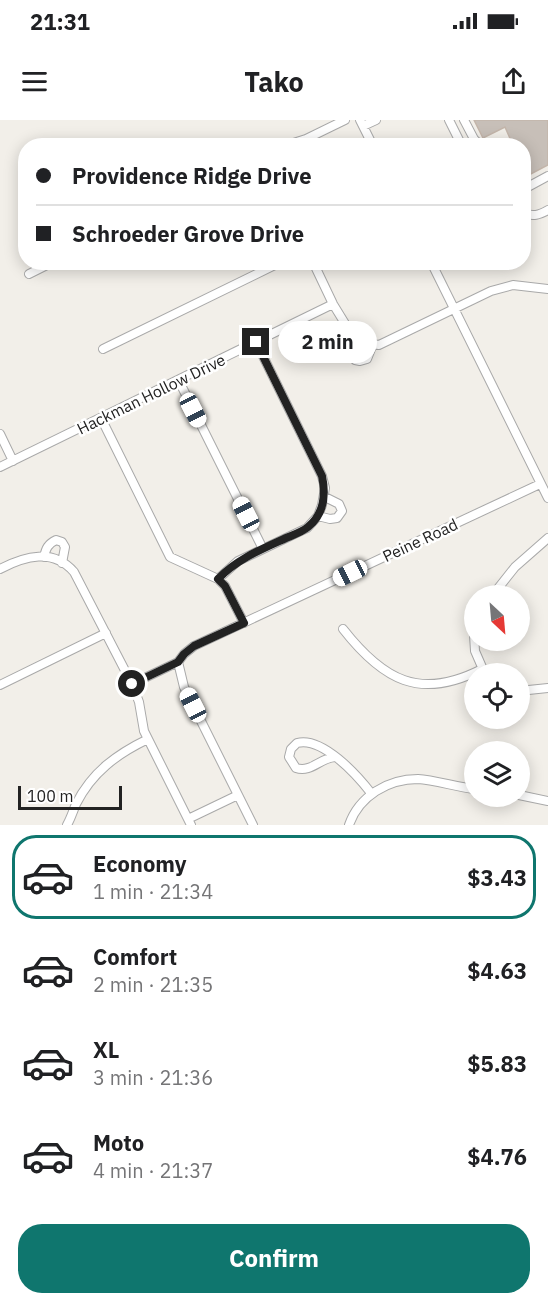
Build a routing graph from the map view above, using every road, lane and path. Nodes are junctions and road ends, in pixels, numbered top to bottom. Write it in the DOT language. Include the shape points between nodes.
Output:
graph roads {
  1 [pos="345,120"];
  2 [pos="376,120"];
  3 [pos="449,120"];
  4 [pos="464,120"];
  5 [pos="362,123"];
  6 [pos="308,138"];
  7 [pos="369,138"];
  8 [pos="458,138"];
  9 [pos="473,138"];
  10 [pos="548,176"];
  11 [pos="531,185"];
  12 [pos="548,210"];
  13 [pos="531,216"];
  14 [pos="37,270"];
  15 [pos="265,270"];
  16 [pos="317,270"];
  17 [pos="435,270"];
  18 [pos="29,274"];
  19 [pos="548,289"];
  20 [pos="333,304"];
  21 [pos="454,309"];
  22 [pos="355,337"];
  23 [pos="256,342"];
  24 [pos="373,344"];
  25 [pos="104,349"];
  26 [pos="178,381"];
  27 [pos="101,418"];
  28 [pos="0,434"];
  29 [pos="13,460"];
  30 [pos="0,467"];
  31 [pos="540,484"];
  32 [pos="325,497"];
  33 [pos="548,498"];
  34 [pos="318,516"];
  35 [pos="548,538"];
  36 [pos="263,549"];
  37 [pos="44,557"];
  38 [pos="62,562"];
  39 [pos="0,569"];
  40 [pos="218,579"];
  41 [pos="501,585"];
  42 [pos="244,623"];
  43 [pos="343,629"];
  44 [pos="106,633"];
  45 [pos="178,662"];
  46 [pos="464,677"];
  47 [pos="132,684"];
  48 [pos="0,685"];
  49 [pos="548,688"];
  50 [pos="530,690"];
  51 [pos="148,739"];
  52 [pos="335,757"];
  53 [pos="464,787"];
  54 [pos="371,793"];
  55 [pos="238,795"];
  56 [pos="530,797"];
  57 [pos="548,801"];
  58 [pos="189,822"];
  59 [pos="67,825"];
  60 [pos="253,825"];
  61 [pos="349,825"];
  1 -- 6 [label="street"];
  2 -- 5 [label="street"];
  3 -- 8 [label="street"];
  4 -- 9 [label="street"];
  5 -- 7 [label="street"];
  10 -- 11 [label="street"];
  12 -- 13 [label="street"];
  14 -- 18 [label="street"];
  15 -- 25 [label="street"];
  16 -- 20 [label="street"];
  17 -- 21 [label="street"];
  19 -- 21 [label="street" via="513,285"];
  20 -- 22 [label="street"];
  20 -- 23 [label="street, Hackman Hollow Drive"];
  21 -- 24 [label="street" via="379,345"];
  21 -- 31 [label="street"];
  22 -- 24 [label="street"];
  22 -- 24 [label="street" via="351,356 355,360 367,359"];
  23 -- 26 [label="street, Hackman Hollow Drive"];
  23 -- 32 [label="street" via="322,476"];
  26 -- 27 [label="street, Hackman Hollow Drive"];
  26 -- 36 [label="street"];
  27 -- 29 [label="street, Hackman Hollow Drive"];
  27 -- 40 [label="street" via="170,557"];
  28 -- 29 [label="street"];
  29 -- 30 [label="street, Hackman Hollow Drive"];
  31 -- 33 [label="street"];
  31 -- 42 [label="street, Peine Road"];
  32 -- 34 [label="street"];
  32 -- 34 [label="street" via="339,504 342,511 337,518"];
  34 -- 36 [label="street" via="307,528"];
  35 -- 41 [label="street"];
  36 -- 40 [label="street" via="233,564"];
  37 -- 38 [label="street"];
  37 -- 38 [label="street" via="48,546 56,540 66,547"];
  37 -- 39 [label="street" via="18,560"];
  38 -- 44 [label="street" via="74,572"];
  40 -- 42 [label="street"];
  42 -- 45 [label="street, Peine Road" via="188,649"];
  43 -- 46 [label="street" via="357,648 388,674 418,684"];
  44 -- 47 [label="street"];
  44 -- 48 [label="street"];
  45 -- 47 [label="street, Peine Road"];
  45 -- 55 [label="street" via="184,687"];
  47 -- 51 [label="street"];
  49 -- 50 [label="street"];
  51 -- 58 [label="street"];
  51 -- 59 [label="street" via="116,756 95,774"];
  52 -- 52 [label="street" via="303,741 289,753 292,765 303,770 322,759"];
  52 -- 54 [label="street"];
  53 -- 54 [label="street" via="418,779"];
  54 -- 61 [label="street"];
  55 -- 58 [label="street"];
  55 -- 60 [label="street"];
  56 -- 57 [label="street"];
}
